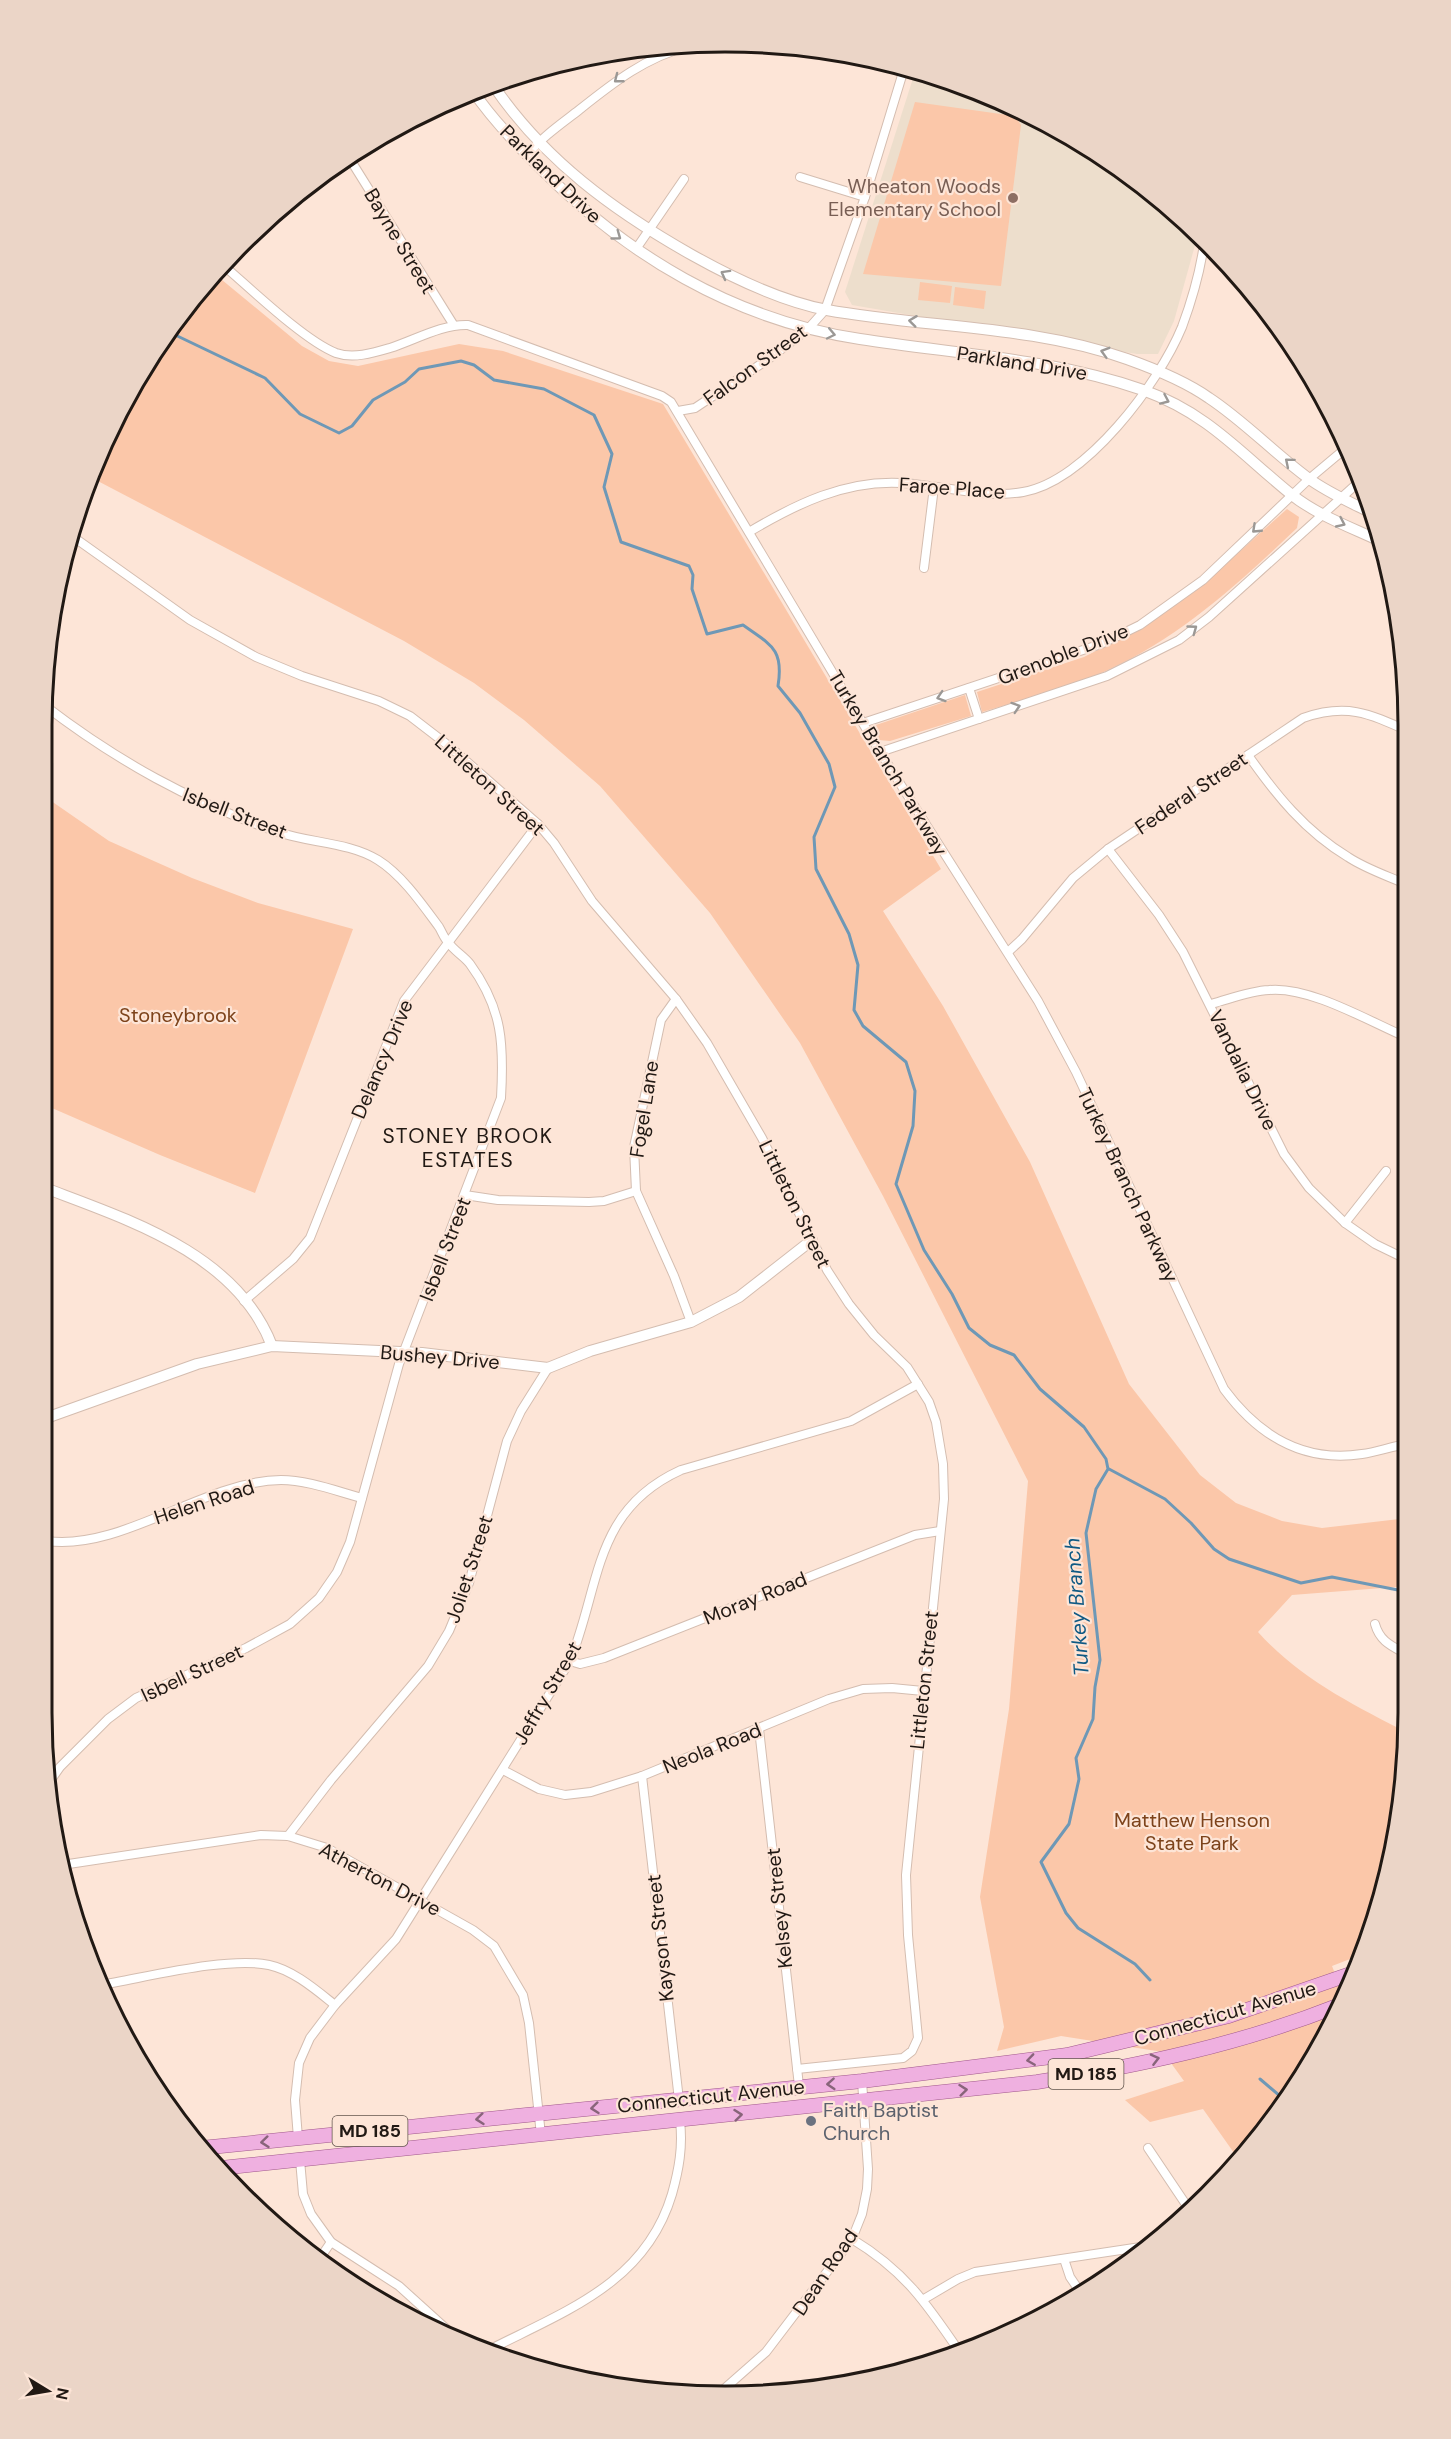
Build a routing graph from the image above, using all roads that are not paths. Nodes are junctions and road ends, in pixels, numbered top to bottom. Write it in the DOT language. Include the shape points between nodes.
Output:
graph roads {
  1 [pos="657,56"];
  2 [pos="902,76"];
  3 [pos="499,92"];
  4 [pos="479,100"];
  5 [pos="540,140"];
  6 [pos="527,154"];
  7 [pos="354,165"];
  8 [pos="800,177"];
  9 [pos="684,179"];
  10 [pos="865,197"];
  11 [pos="649,231"];
  12 [pos="636,249"];
  13 [pos="1202,252"];
  14 [pos="230,272"];
  15 [pos="825,310"];
  16 [pos="453,324"];
  17 [pos="808,329"];
  18 [pos="1157,371"];
  19 [pos="1143,391"];
  20 [pos="678,411"];
  21 [pos="1340,453"];
  22 [pos="1309,479"];
  23 [pos="1354,486"];
  24 [pos="934,487"];
  25 [pos="1292,495"];
  26 [pos="1340,498"];
  27 [pos="1363,509"];
  28 [pos="1322,514"];
  29 [pos="749,532"];
  30 [pos="1372,537"];
  31 [pos="78,541"];
  32 [pos="924,568"];
  33 [pos="969,688"];
  34 [pos="53,712"];
  35 [pos="979,719"];
  36 [pos="863,723"];
  37 [pos="1398,726"];
  38 [pos="880,752"];
  39 [pos="1248,755"];
  40 [pos="538,824"];
  41 [pos="1108,849"];
  42 [pos="1398,881"];
  43 [pos="447,942"];
  44 [pos="1008,952"];
  45 [pos="676,999"];
  46 [pos="1211,1005"];
  47 [pos="1398,1034"];
  48 [pos="1386,1171"];
  49 [pos="53,1191"];
  50 [pos="636,1191"];
  51 [pos="465,1195"];
  52 [pos="1346,1223"];
  53 [pos="812,1240"];
  54 [pos="1398,1256"];
  55 [pos="244,1300"];
  56 [pos="691,1322"];
  57 [pos="272,1346"];
  58 [pos="405,1353"];
  59 [pos="548,1368"];
  60 [pos="918,1384"];
  61 [pos="53,1415"];
  62 [pos="1398,1446"];
  63 [pos="362,1498"];
  64 [pos="940,1531"];
  65 [pos="53,1541"];
  66 [pos="1375,1624"];
  67 [pos="1398,1650"];
  68 [pos="570,1661"];
  69 [pos="923,1691"];
  70 [pos="759,1729"];
  71 [pos="503,1770"];
  72 [pos="55,1773"];
  73 [pos="642,1776"];
  74 [pos="288,1836"];
  75 [pos="69,1864"];
  76 [pos="420,1900"];
  77 [pos="1345,1976"];
  78 [pos="110,1983"];
  79 [pos="335,2005"];
  80 [pos="1330,2009"];
  81 [pos="797,2069"];
  82 [pos="862,2081"];
  83 [pos="800,2086"];
  84 [pos="679,2100"];
  85 [pos="863,2102"];
  86 [pos="538,2113"];
  87 [pos="680,2121"];
  88 [pos="541,2135"];
  89 [pos="298,2138"];
  90 [pos="212,2147"];
  91 [pos="1148,2148"];
  92 [pos="300,2160"];
  93 [pos="230,2167"];
  94 [pos="1185,2204"];
  95 [pos="852,2239"];
  96 [pos="331,2242"];
  97 [pos="1133,2248"];
  98 [pos="324,2253"];
  99 [pos="1064,2259"];
  100 [pos="1076,2287"];
  101 [pos="924,2299"];
  102 [pos="438,2322"];
  103 [pos="497,2346"];
  104 [pos="955,2346"];
  105 [pos="727,2386"];
  1 -- 5 [label="street, one-way" via="626,73"];
  2 -- 10 [label="street, Falcon Street"];
  3 -- 5 [label="street, Parkland Drive"];
  4 -- 6 [label="street, Parkland Drive"];
  5 -- 6 [label="street"];
  5 -- 11 [label="street, Parkland Drive" via="579,181"];
  6 -- 12 [label="street, Parkland Drive, one-way" via="573,202"];
  7 -- 16 [label="street, Bayne Street"];
  8 -- 10 [label="street"];
  9 -- 11 [label="street"];
  10 -- 15 [label="street, Falcon Street"];
  11 -- 12 [label="street"];
  15 -- 11 [label="street, Parkland Drive, one-way" via="734,279"];
  12 -- 17 [label="street, Parkland Drive" via="698,287 756,313"];
  13 -- 18 [label="street, Faroe Place" via="1184,321"];
  14 -- 16 [label="street" via="317,344 337,354 358,356 418,339"];
  15 -- 17 [label="street, Falcon Street"];
  18 -- 15 [label="street, Parkland Drive, one-way" via="1083,346"];
  16 -- 20 [label="street, Turkey Branch Parkway" via="488,330 662,396"];
  17 -- 19 [label="street, Parkland Drive, one-way" via="1052,364"];
  17 -- 20 [label="street, Falcon Street" via="695,408"];
  18 -- 19 [label="street, Faroe Place"];
  22 -- 18 [label="street, Parkland Drive, one-way" via="1209,398"];
  19 -- 24 [label="street, Faroe Place" via="1108,439 1073,471 1047,485 1005,494"];
  19 -- 25 [label="street, Parkland Drive, one-way" via="1195,415 1228,438"];
  20 -- 29 [label="street, Turkey Branch Parkway"];
  21 -- 22 [label="street, Grenoble Drive"];
  22 -- 25 [label="street, Grenoble Drive"];
  22 -- 26 [label="street, Parkland Drive"];
  23 -- 26 [label="street, Grenoble Drive"];
  24 -- 29 [label="street, Faroe Place" via="901,483 844,489 786,509"];
  24 -- 32 [label="street"];
  25 -- 28 [label="street, Parkland Drive"];
  25 -- 33 [label="street, Grenoble Drive, one-way" via="1203,580 1140,625 1101,644"];
  26 -- 27 [label="street, Parkland Drive"];
  26 -- 28 [label="street, Grenoble Drive"];
  28 -- 30 [label="street, Parkland Drive, one-way"];
  35 -- 28 [label="street, Grenoble Drive, one-way" via="1107,676 1179,640"];
  29 -- 36 [label="street, Turkey Branch Parkway"];
  31 -- 40 [label="street, Littleton Street" via="190,621 256,657 380,701 410,716"];
  33 -- 35 [label="street"];
  33 -- 36 [label="street, Grenoble Drive, one-way"];
  34 -- 43 [label="street, Isbell Street" via="91,741 182,794 281,833 376,859 396,875"];
  35 -- 38 [label="street, Grenoble Drive"];
  36 -- 38 [label="street, Turkey Branch Parkway"];
  37 -- 39 [label="street, Federal Street" via="1364,712 1324,710 1304,718"];
  38 -- 44 [label="street, Turkey Branch Parkway"];
  39 -- 41 [label="street, Federal Street"];
  39 -- 42 [label="street" via="1276,795 1317,836 1349,858"];
  40 -- 43 [label="street, Delancy Drive"];
  40 -- 45 [label="street, Littleton Street" via="592,901"];
  41 -- 44 [label="street, Federal Street" via="1073,878"];
  41 -- 46 [label="street, Vandalia Drive" via="1159,915"];
  43 -- 51 [label="street, Isbell Street" via="469,963 491,998 504,1053 501,1098"];
  43 -- 55 [label="street, Delancy Drive" via="404,1001 310,1238 293,1259"];
  44 -- 62 [label="street, Turkey Branch Parkway" via="1076,1072 1224,1389 1240,1411 1280,1442 1303,1450 1361,1454"];
  45 -- 50 [label="street, Fogel Lane" via="661,1020 642,1106 634,1147"];
  45 -- 53 [label="street, Littleton Street" via="739,1096"];
  46 -- 47 [label="street" via="1253,992 1290,991"];
  46 -- 52 [label="street, Vandalia Drive" via="1284,1154 1309,1188"];
  48 -- 52 [label="street"];
  49 -- 55 [label="street" via="167,1237 209,1266"];
  50 -- 51 [label="street" via="588,1202 498,1200"];
  50 -- 56 [label="street, Fogel Lane"];
  51 -- 58 [label="street, Isbell Street"];
  52 -- 54 [label="street, Vandalia Drive"];
  53 -- 56 [label="street, Bushey Drive" via="740,1297"];
  53 -- 60 [label="street, Littleton Street" via="849,1304"];
  55 -- 57 [label="street" via="264,1327"];
  56 -- 59 [label="street, Bushey Drive" via="590,1351"];
  57 -- 58 [label="street, Bushey Drive"];
  57 -- 61 [label="street, Bushey Drive" via="197,1364"];
  58 -- 59 [label="street, Bushey Drive"];
  58 -- 63 [label="street, Isbell Street"];
  59 -- 74 [label="street, Joliet Street" via="520,1411 507,1441 469,1583 449,1631 428,1666"];
  60 -- 64 [label="street, Littleton Street" via="936,1422 943,1464"];
  60 -- 68 [label="street, Jeffry Street" via="851,1420 681,1470 640,1496 611,1532"];
  63 -- 65 [label="street, Helen Road" via="299,1482 268,1481 233,1489 106,1535"];
  63 -- 72 [label="street, Isbell Street" via="337,1572 319,1598 297,1618 246,1648 136,1698 108,1719"];
  64 -- 68 [label="street, Moray Road" via="915,1535 604,1658 580,1664"];
  64 -- 69 [label="street, Littleton Street"];
  66 -- 67 [label="street" via="1378,1636"];
  68 -- 71 [label="street, Jeffry Street"];
  69 -- 70 [label="street, Neola Road" via="863,1689"];
  69 -- 81 [label="street, Littleton Street" via="906,1875 917,2043 903,2058"];
  70 -- 73 [label="street, Neola Road"];
  70 -- 81 [label="street, Kelsey Street"];
  71 -- 73 [label="street, Neola Road" via="539,1789 565,1795 591,1792"];
  71 -- 76 [label="street, Jeffry Street"];
  73 -- 84 [label="street, Kayson Street"];
  74 -- 75 [label="street, Atherton Drive" via="261,1835"];
  74 -- 76 [label="street, Atherton Drive" via="327,1848"];
  76 -- 79 [label="street, Jeffry Street" via="396,1940"];
  76 -- 86 [label="street, Atherton Drive" via="494,1946 513,1975 523,1995 529,2023"];
  77 -- 82 [label="main road, Connecticut Avenue / MD 185, one-way" via="1229,2016 1067,2055"];
  78 -- 79 [label="street" via="222,1965 270,1965 297,1977"];
  79 -- 89 [label="street, Jeffry Street" via="310,2038 300,2063 296,2100"];
  85 -- 80 [label="main road, Connecticut Avenue / MD 185, one-way" via="1115,2069 1238,2039"];
  81 -- 83 [label="street, Kelsey Street"];
  82 -- 83 [label="main road, Connecticut Avenue / MD 185, one-way"];
  82 -- 85 [label="street, Dean Road"];
  83 -- 84 [label="main road, Connecticut Avenue / MD 185"];
  84 -- 86 [label="main road, Connecticut Avenue / MD 185, one-way"];
  87 -- 85 [label="main road, Connecticut Avenue / MD 185, one-way"];
  85 -- 95 [label="street, Dean Road" via="867,2189"];
  86 -- 88 [label="street, Atherton Drive"];
  86 -- 89 [label="main road, Connecticut Avenue / MD 185, one-way"];
  87 -- 88 [label="main road, Connecticut Avenue / MD 185"];
  87 -- 103 [label="street" via="678,2176 667,2210 630,2268 585,2301"];
  88 -- 92 [label="main road, Connecticut Avenue / MD 185"];
  89 -- 90 [label="main road, Connecticut Avenue / MD 185, one-way"];
  91 -- 94 [label="street"];
  92 -- 93 [label="main road, Connecticut Avenue / MD 185"];
  92 -- 96 [label="street" via="303,2194 311,2214"];
  95 -- 101 [label="street" via="891,2266"];
  95 -- 105 [label="street, Dean Road" via="766,2352"];
  96 -- 98 [label="street"];
  96 -- 102 [label="street" via="399,2286"];
  97 -- 99 [label="street"];
  99 -- 100 [label="street"];
  99 -- 101 [label="street" via="975,2272"];
  101 -- 104 [label="street"];
}
